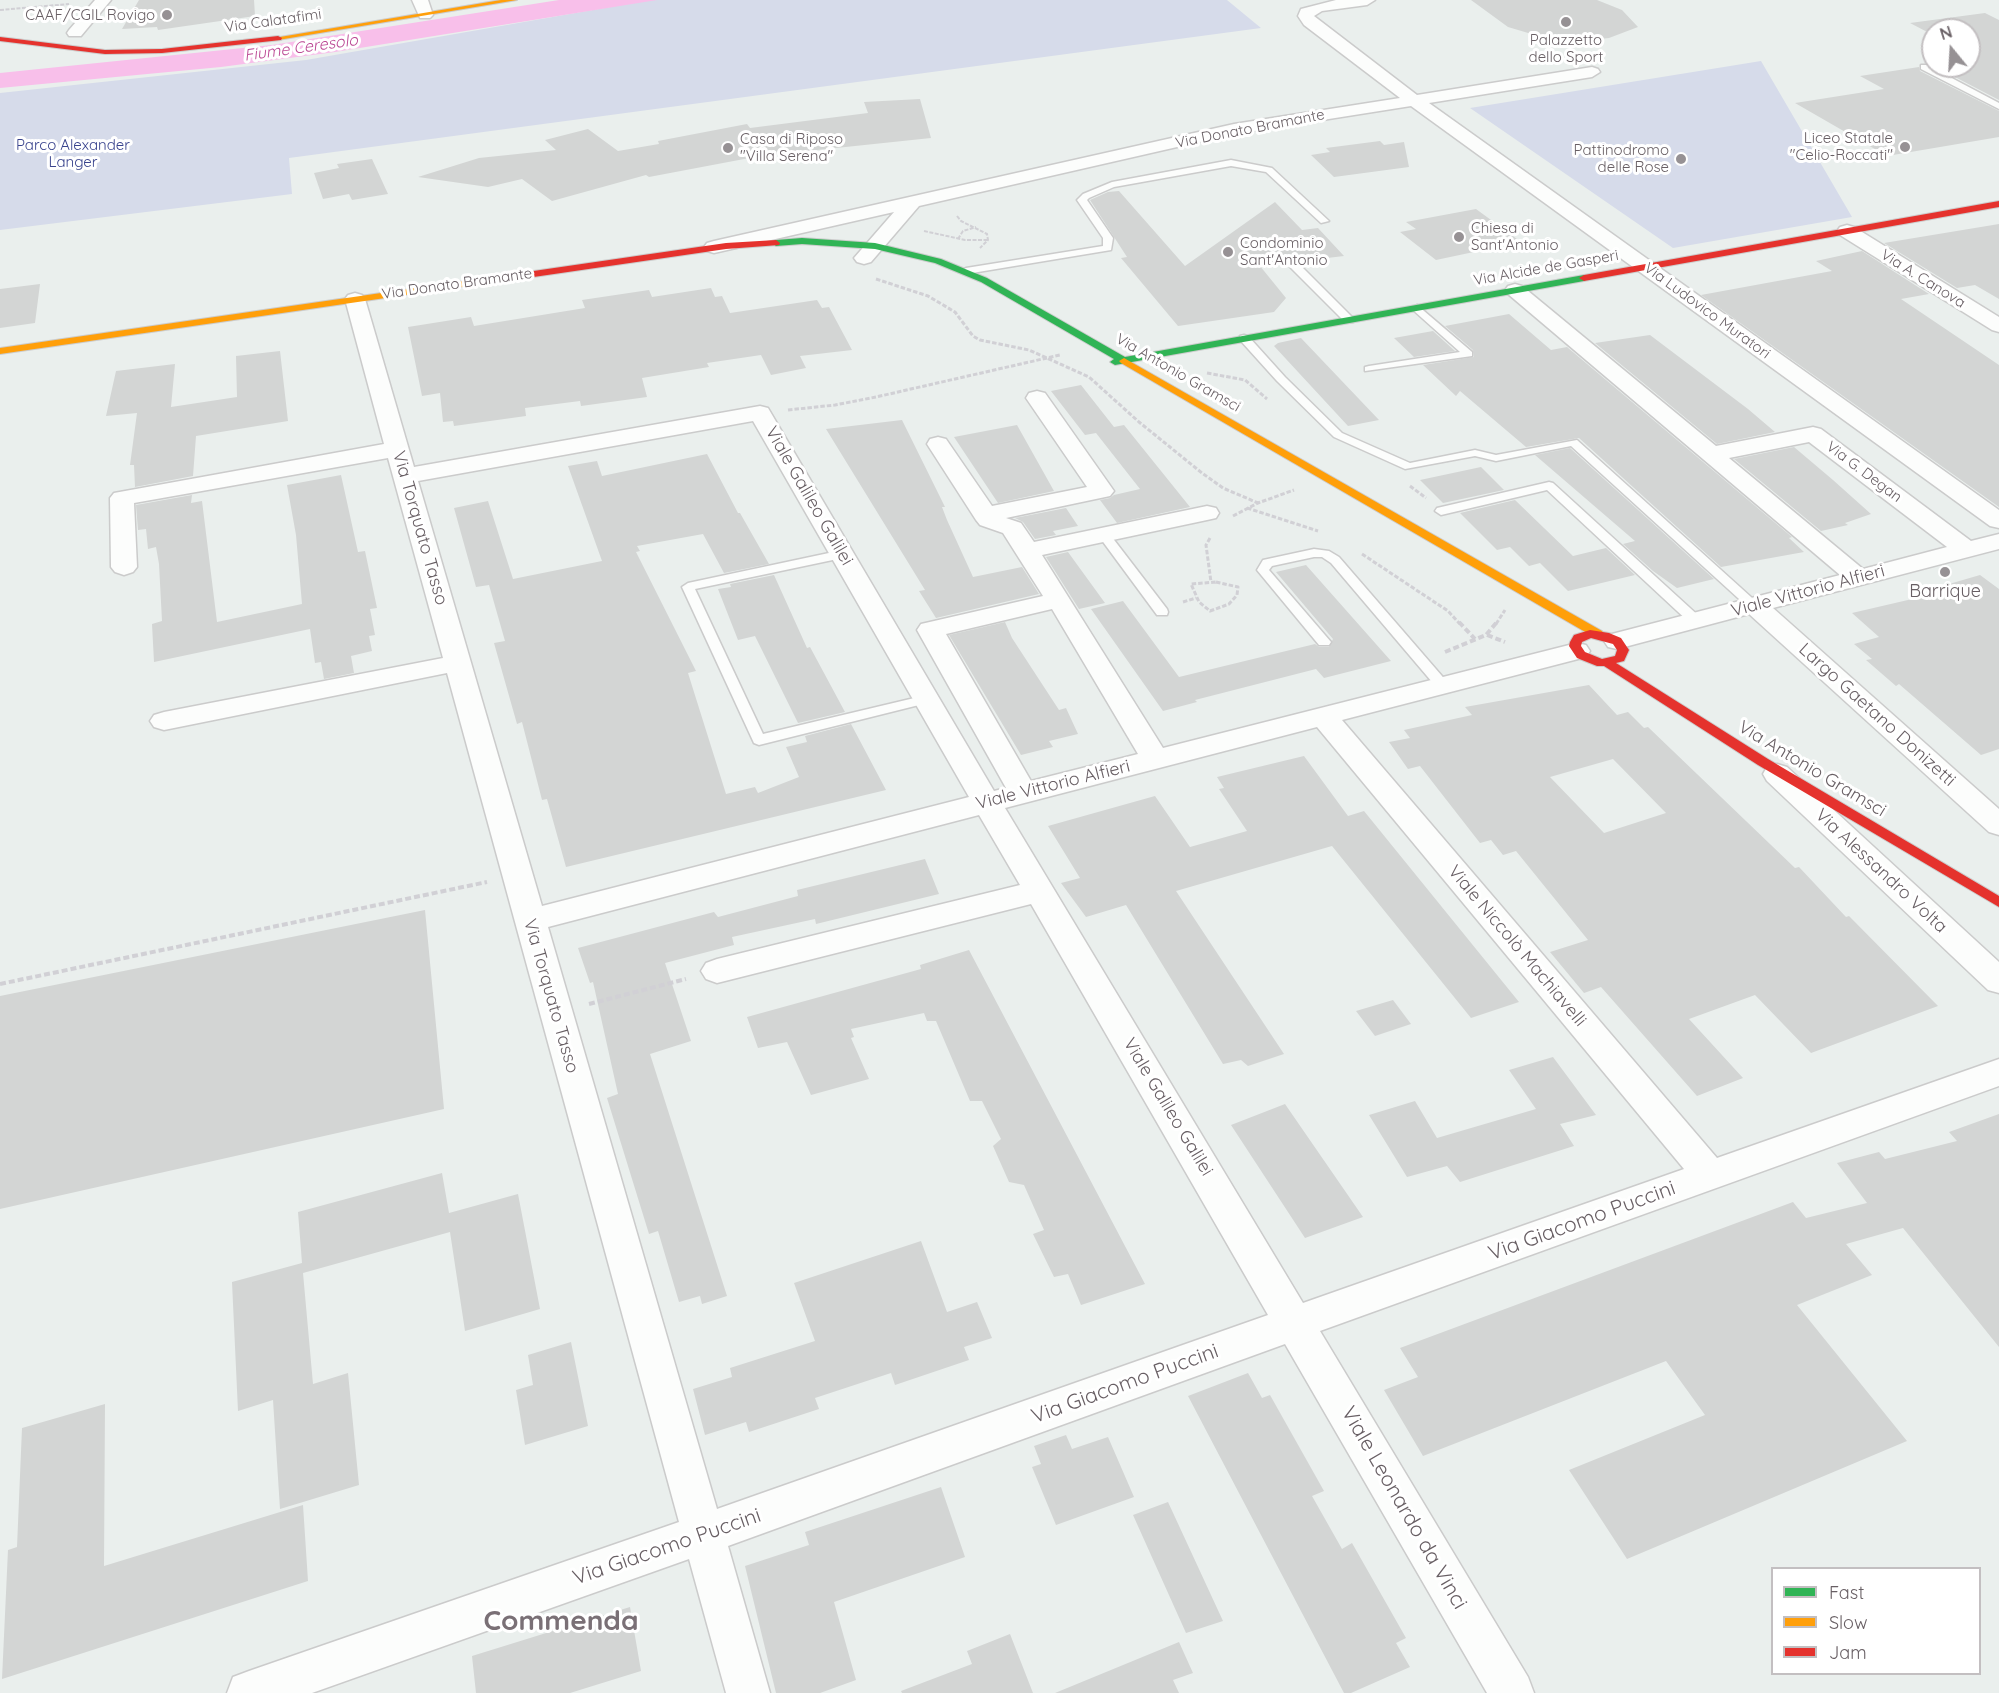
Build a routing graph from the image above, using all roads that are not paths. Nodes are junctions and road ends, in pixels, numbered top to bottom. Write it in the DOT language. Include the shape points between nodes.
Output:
graph roads {
  1 [pos="514,0"];
  2 [pos="1367,0"];
  3 [pos="101,2"];
  4 [pos="423,7"];
  5 [pos="75,33"];
  6 [pos="0,39"];
  7 [pos="35,44"];
  8 [pos="0,46"];
  9 [pos="1592,72"];
  10 [pos="1945,78"];
  11 [pos="1415,100"];
  12 [pos="1999,106"];
  13 [pos="912,203"];
  14 [pos="1999,204"];
  15 [pos="1324,220"];
  16 [pos="1847,231"];
  17 [pos="711,248"];
  18 [pos="869,252"];
  19 [pos="730,258"];
  20 [pos="1294,265"];
  21 [pos="1647,267"];
  22 [pos="966,271"];
  23 [pos="928,273"];
  24 [pos="1515,290"];
  25 [pos="357,305"];
  26 [pos="1418,308"];
  27 [pos="1349,320"];
  28 [pos="1999,326"];
  29 [pos="1244,338"];
  30 [pos="0,351"];
  31 [pos="1124,360"];
  32 [pos="0,365"];
  33 [pos="1100,365"];
  34 [pos="1369,369"];
  35 [pos="1120,377"];
  36 [pos="1037,398"];
  37 [pos="938,444"];
  38 [pos="1713,454"];
  39 [pos="401,463"];
  40 [pos="1441,511"];
  41 [pos="985,515"];
  42 [pos="1216,521"];
  43 [pos="1104,535"];
  44 [pos="1999,537"];
  45 [pos="1967,550"];
  46 [pos="1027,551"];
  47 [pos="843,554"];
  48 [pos="124,567"];
  49 [pos="1859,578"];
  50 [pos="1059,600"];
  51 [pos="1755,606"];
  52 [pos="1162,612"];
  53 [pos="1696,621"];
  54 [pos="1324,642"];
  55 [pos="1600,648"];
  56 [pos="458,663"];
  57 [pos="1443,686"];
  58 [pos="927,699"];
  59 [pos="1323,716"];
  60 [pos="164,721"];
  61 [pos="1155,759"];
  62 [pos="1763,762"];
  63 [pos="1023,793"];
  64 [pos="987,802"];
  65 [pos="1999,825"];
  66 [pos="1039,891"];
  67 [pos="1999,902"];
  68 [pos="530,921"];
  69 [pos="717,971"];
  70 [pos="1999,981"];
  71 [pos="1999,1072"];
  72 [pos="1710,1175"];
  73 [pos="1296,1323"];
  74 [pos="703,1534"];
  75 [pos="249,1693"];
  76 [pos="748,1693"];
  77 [pos="1511,1693"];
  1 -- 4 [label="street, Via Calatafimi"];
  2 -- 11 [label="street, Via Ludovico Muratori" via="1319,7 1306,12 1306,16"];
  3 -- 5 [label="street"];
  4 -- 7 [label="street, Via Calatafimi" via="273,39 162,51 120,53"];
  6 -- 7 [label="street, Via Calatafimi"];
  7 -- 8 [label="street, Via Calatafimi"];
  9 -- 11 [label="street, Via Donato Bramante"];
  10 -- 12 [label="lane"];
  11 -- 13 [label="street, Via Donato Bramante" via="1234,129"];
  11 -- 21 [label="street, Via Ludovico Muratori"];
  13 -- 17 [label="street, Via Donato Bramante"];
  13 -- 18 [label="street"];
  14 -- 16 [label="street, Via Alcide de Gasperi"];
  15 -- 22 [label="lane" via="1269,170 1231,163 1112,185 1086,196 1082,200 1108,238 1108,248"];
  16 -- 21 [label="street, Via Alcide de Gasperi"];
  16 -- 28 [label="street, Via A. Canova"];
  17 -- 18 [label="street, Via Antonio Gramsci" via="802,241"];
  17 -- 25 [label="street, Via Donato Bramante"];
  18 -- 19 [label="street, Via Antonio Gramsci"];
  18 -- 22 [label="street, Via Antonio Gramsci" via="915,255"];
  18 -- 23 [label="street, Via Antonio Gramsci"];
  19 -- 25 [label="street, Via Donato Bramante"];
  20 -- 27 [label="lane"];
  21 -- 24 [label="street, Via Alcide de Gasperi"];
  21 -- 44 [label="street, Via Ludovico Muratori"];
  22 -- 31 [label="street, Via Antonio Gramsci"];
  24 -- 26 [label="street, Via Alcide de Gasperi"];
  24 -- 38 [label="street"];
  25 -- 30 [label="street, Via Donato Bramante"];
  25 -- 32 [label="street, Via Donato Bramante"];
  25 -- 39 [label="street, Via Torquato Tasso"];
  26 -- 27 [label="street, Via Alcide de Gasperi"];
  26 -- 34 [label="lane" via="1468,354"];
  27 -- 29 [label="street, Via Alcide de Gasperi"];
  29 -- 31 [label="street, Via Alcide de Gasperi"];
  29 -- 51 [label="lane" via="1338,435 1409,467 1475,453 1496,458 1573,442"];
  31 -- 33 [label="street, Via Alcide de Gasperi"];
  31 -- 55 [label="street, Via Antonio Gramsci"];
  33 -- 35 [label="street, Via Antonio Gramsci"];
  36 -- 41 [label="street" via="1102,491"];
  37 -- 41 [label="street"];
  38 -- 45 [label="street, Via G. Degan" via="1813,434"];
  38 -- 49 [label="street"];
  39 -- 47 [label="street, Viale Galileo Galilei" via="760,413"];
  39 -- 48 [label="street, Viale Galileo Galilei" via="122,498"];
  39 -- 56 [label="street, Via Torquato Tasso"];
  40 -- 53 [label="lane" via="1549,486"];
  41 -- 46 [label="street" via="1012,528"];
  42 -- 43 [label="street"];
  43 -- 46 [label="street"];
  43 -- 52 [label="lane"];
  44 -- 45 [label="street, Viale Vittorio Alfieri"];
  45 -- 49 [label="street, Viale Vittorio Alfieri"];
  46 -- 50 [label="street"];
  47 -- 58 [label="street, Viale Galileo Galilei"];
  47 -- 58 [label="lane" via="688,587 759,740"];
  49 -- 51 [label="street, Viale Vittorio Alfieri"];
  50 -- 61 [label="street"];
  50 -- 63 [label="street" via="930,630"];
  51 -- 53 [label="street, Viale Vittorio Alfieri"];
  51 -- 65 [label="street, Largo Gaetano Donizetti"];
  53 -- 55 [label="street, Viale Vittorio Alfieri"];
  54 -- 57 [label="lane" via="1263,570 1267,563 1314,553 1335,560"];
  55 -- 57 [label="street, Viale Vittorio Alfieri"];
  55 -- 62 [label="street, Via Antonio Gramsci"];
  56 -- 60 [label="street"];
  56 -- 68 [label="street, Via Torquato Tasso"];
  57 -- 59 [label="street, Viale Vittorio Alfieri"];
  58 -- 64 [label="street, Viale Galileo Galilei"];
  59 -- 61 [label="street, Viale Vittorio Alfieri"];
  59 -- 72 [label="street, Viale Niccolò Machiavelli"];
  61 -- 63 [label="street, Viale Vittorio Alfieri"];
  62 -- 67 [label="street, Via Antonio Gramsci"];
  62 -- 70 [label="street, Via Alessandro Volta"];
  63 -- 64 [label="street, Viale Vittorio Alfieri"];
  64 -- 66 [label="street, Viale Galileo Galilei"];
  64 -- 68 [label="street, Viale Vittorio Alfieri"];
  66 -- 69 [label="street"];
  66 -- 73 [label="street, Viale Galileo Galilei"];
  68 -- 74 [label="street, Via Torquato Tasso"];
  71 -- 72 [label="street, Via Giacomo Puccini"];
  72 -- 73 [label="street, Via Giacomo Puccini"];
  73 -- 74 [label="street, Via Giacomo Puccini"];
  73 -- 77 [label="street, Viale Leonardo da Vinci"];
  74 -- 75 [label="street, Via Giacomo Puccini"];
  74 -- 76 [label="street, Via Torquato Tasso"];
}
